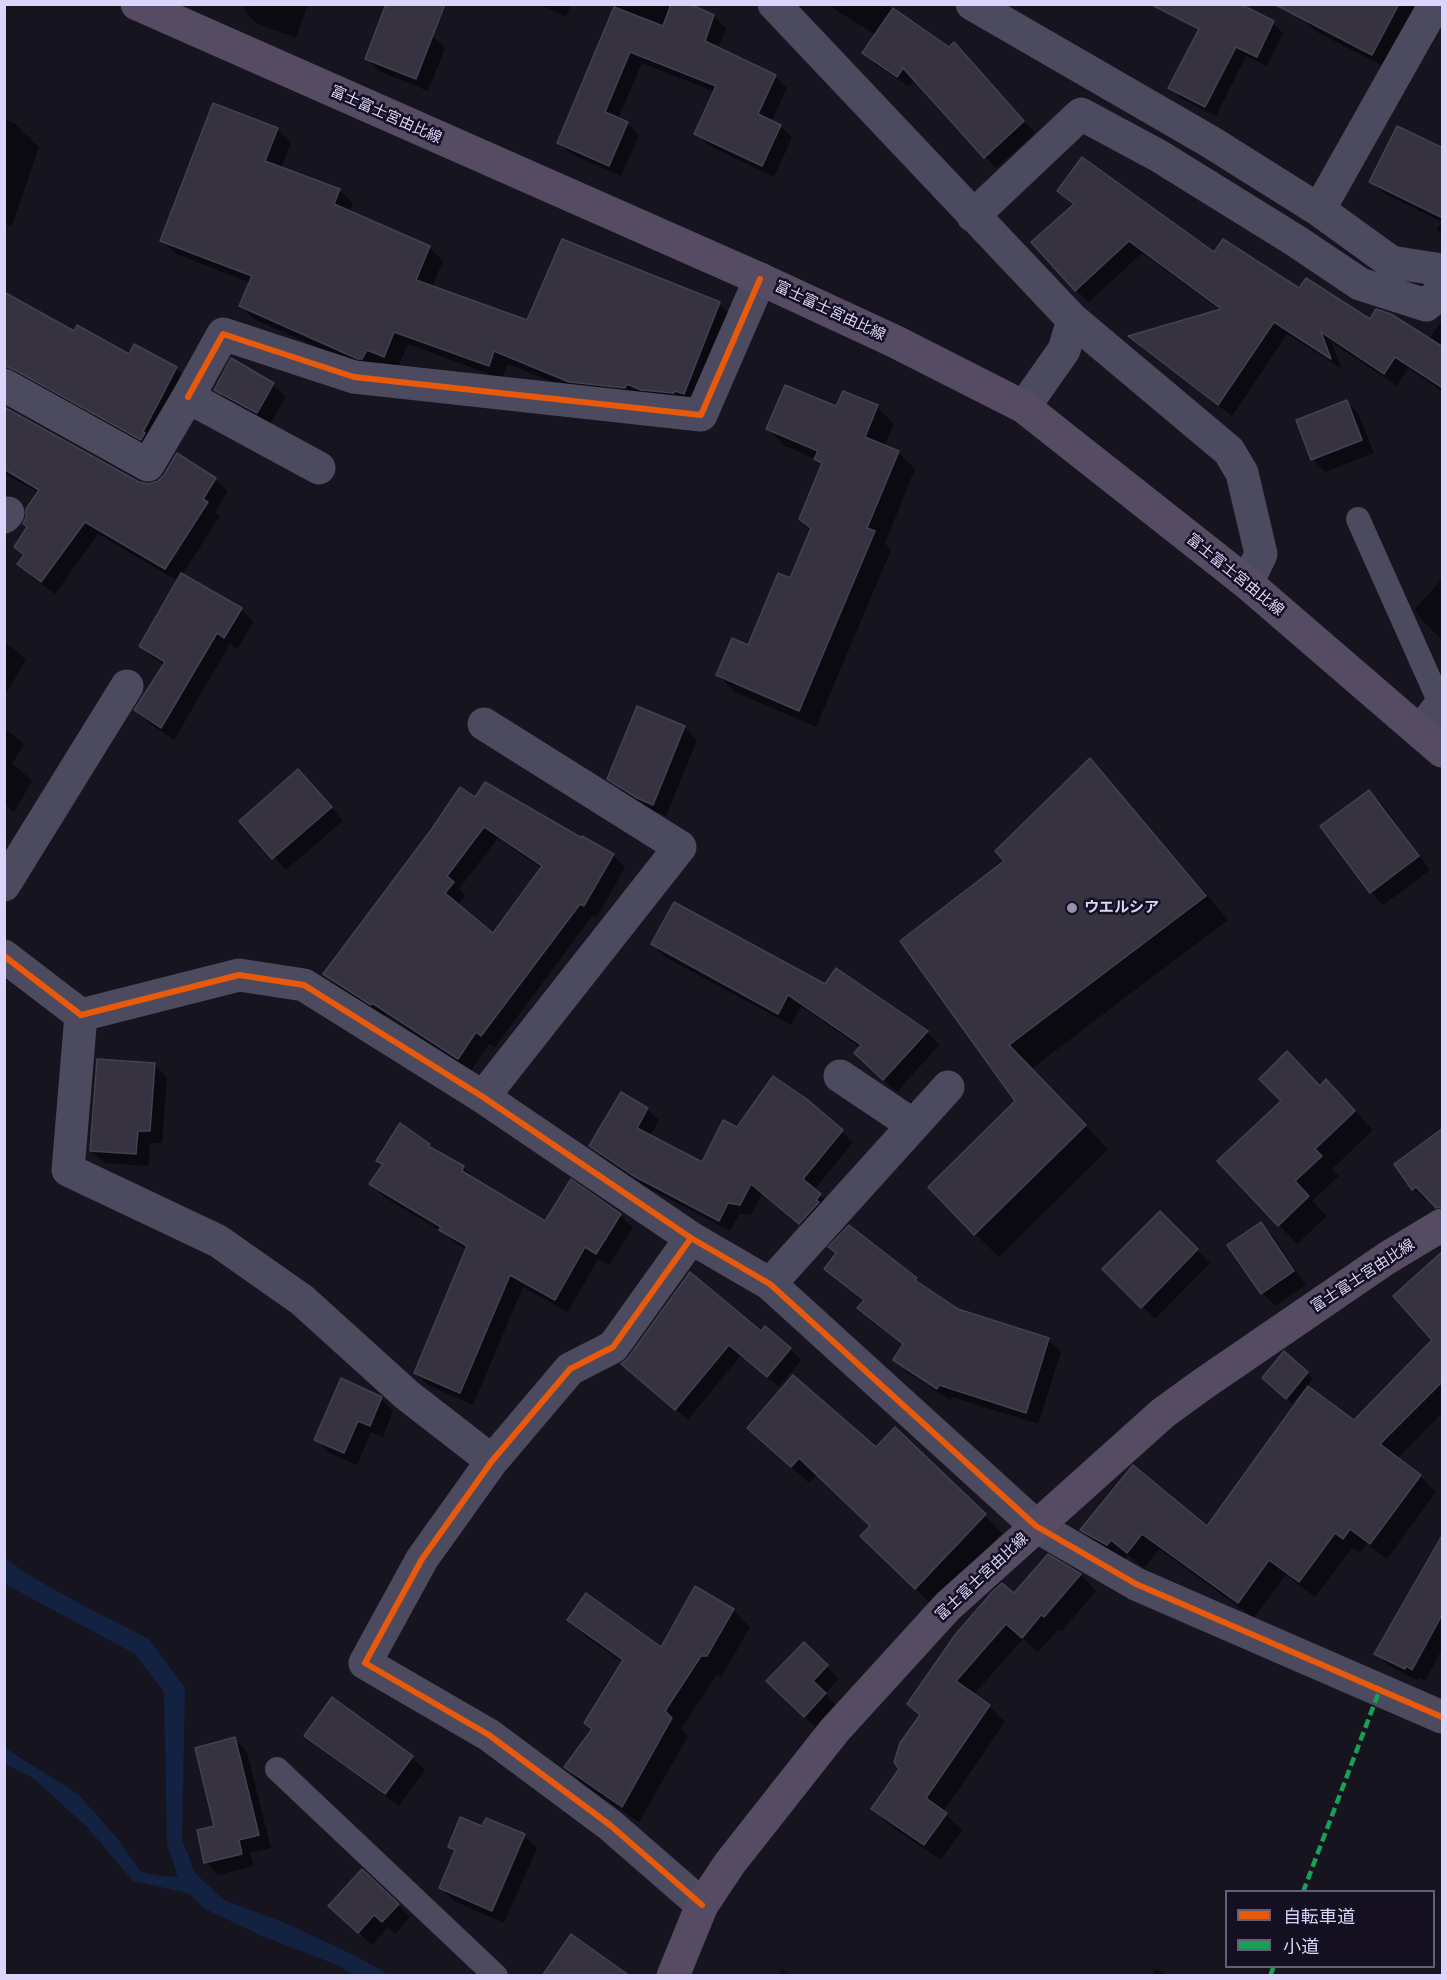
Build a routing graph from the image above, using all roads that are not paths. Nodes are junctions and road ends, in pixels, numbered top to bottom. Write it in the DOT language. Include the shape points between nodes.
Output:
graph roads {
  1 [pos="137,4"];
  2 [pos="774,4"];
  3 [pos="972,4"];
  4 [pos="1435,4"];
  5 [pos="1318,210"];
  6 [pos="973,216"];
  7 [pos="1443,270"];
  8 [pos="760,279"];
  9 [pos="1443,291"];
  10 [pos="1073,320"];
  11 [pos="4,385"];
  12 [pos="188,397"];
  13 [pos="1024,407"];
  14 [pos="319,468"];
  15 [pos="1358,519"];
  16 [pos="1246,583"];
  17 [pos="127,686"];
  18 [pos="1442,704"];
  19 [pos="484,724"];
  20 [pos="1431,742"];
  21 [pos="4,885"];
  22 [pos="4,956"];
  23 [pos="81,1015"];
  24 [pos="840,1076"];
  25 [pos="948,1087"];
  26 [pos="483,1097"];
  27 [pos="913,1125"];
  28 [pos="1443,1225"];
  29 [pos="691,1238"];
  30 [pos="770,1284"];
  31 [pos="492,1461"];
  32 [pos="1036,1526"];
  33 [pos="1440,1710"];
  34 [pos="277,1769"];
  35 [pos="702,1905"];
  36 [pos="681,1972"];
  37 [pos="496,1976"];
  1 -- 8 [label="main road, 富士富士宮由比線"];
  2 -- 6 [label="street"];
  3 -- 5 [label="street" via="1209,141"];
  4 -- 5 [label="street"];
  5 -- 7 [label="street" via="1391,262"];
  6 -- 9 [label="street" via="1081,114 1159,156 1360,284 1426,305"];
  6 -- 10 [label="street"];
  8 -- 12 [label="street" via="700,415 354,377 223,334"];
  8 -- 13 [label="main road, 富士富士宮由比線" via="894,340"];
  10 -- 13 [label="street" via="1064,350"];
  10 -- 16 [label="street" via="1229,451 1242,473 1262,555"];
  11 -- 12 [label="street" via="148,465"];
  12 -- 14 [label="street"];
  13 -- 16 [label="main road, 富士富士宮由比線"];
  15 -- 18 [label="lane"];
  16 -- 20 [label="main road, 富士富士宮由比線"];
  17 -- 21 [label="street"];
  18 -- 20 [label="street"];
  19 -- 26 [label="street" via="680,847"];
  22 -- 23 [label="street"];
  23 -- 26 [label="street" via="239,975 304,985"];
  23 -- 31 [label="street" via="68,1170 218,1241 302,1300 407,1395"];
  24 -- 27 [label="street"];
  25 -- 27 [label="street"];
  26 -- 29 [label="street"];
  27 -- 30 [label="street"];
  28 -- 32 [label="main road, 富士富士宮由比線" via="1387,1258 1163,1413"];
  29 -- 30 [label="street"];
  29 -- 31 [label="street" via="613,1347 570,1369"];
  30 -- 32 [label="street"];
  31 -- 35 [label="street" via="422,1559 365,1663 489,1735 610,1825"];
  32 -- 33 [label="street" via="1136,1584"];
  32 -- 35 [label="main road, 富士富士宮由比線" via="948,1606 834,1731 730,1863"];
  34 -- 37 [label="lane"];
  35 -- 36 [label="main road, 富士富士宮由比線"];
}
